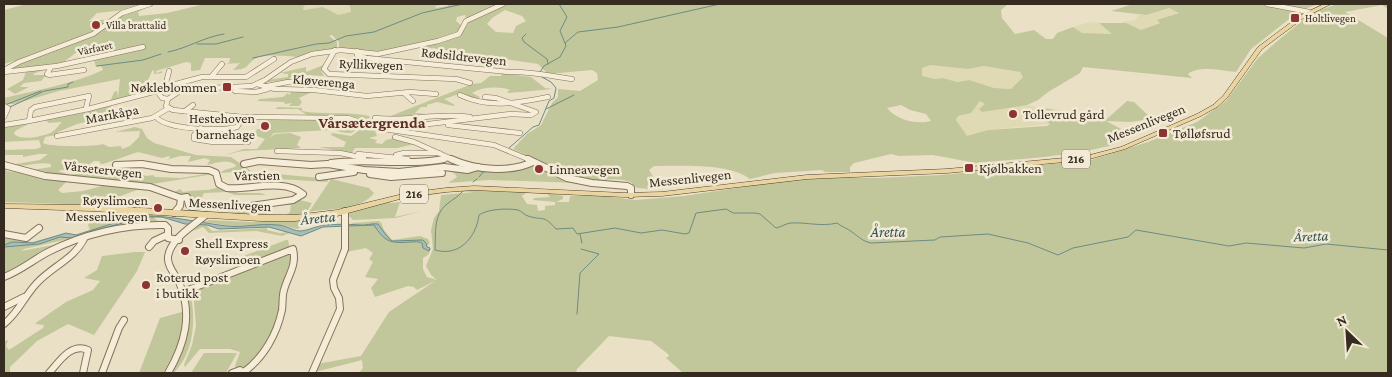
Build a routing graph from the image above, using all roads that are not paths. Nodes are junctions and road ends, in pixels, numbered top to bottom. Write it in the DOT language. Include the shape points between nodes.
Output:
graph roads {
  1 [pos="150,4"];
  2 [pos="503,4"];
  3 [pos="1267,4"];
  4 [pos="1328,4"];
  5 [pos="1309,12"];
  6 [pos="143,47"];
  7 [pos="335,50"];
  8 [pos="357,52"];
  9 [pos="274,59"];
  10 [pos="222,64"];
  11 [pos="51,67"];
  12 [pos="84,70"];
  13 [pos="4,71"];
  14 [pos="169,72"];
  15 [pos="211,77"];
  16 [pos="572,78"];
  17 [pos="331,83"];
  18 [pos="470,83"];
  19 [pos="257,84"];
  20 [pos="165,87"];
  21 [pos="265,87"];
  22 [pos="271,88"];
  23 [pos="157,91"];
  24 [pos="231,91"];
  25 [pos="405,94"];
  26 [pos="436,94"];
  27 [pos="460,95"];
  28 [pos="485,97"];
  29 [pos="548,97"];
  30 [pos="168,99"];
  31 [pos="413,101"];
  32 [pos="512,104"];
  33 [pos="193,105"];
  34 [pos="4,106"];
  35 [pos="168,108"];
  36 [pos="88,109"];
  37 [pos="185,112"];
  38 [pos="156,116"];
  39 [pos="4,117"];
  40 [pos="243,117"];
  41 [pos="375,118"];
  42 [pos="472,119"];
  43 [pos="29,121"];
  44 [pos="436,124"];
  45 [pos="4,125"];
  46 [pos="201,128"];
  47 [pos="381,129"];
  48 [pos="520,133"];
  49 [pos="57,136"];
  50 [pos="396,137"];
  51 [pos="248,142"];
  52 [pos="277,151"];
  53 [pos="440,153"];
  54 [pos="350,156"];
  55 [pos="395,156"];
  56 [pos="448,158"];
  57 [pos="368,159"];
  58 [pos="412,161"];
  59 [pos="533,162"];
  60 [pos="244,164"];
  61 [pos="328,164"];
  62 [pos="4,165"];
  63 [pos="116,165"];
  64 [pos="478,167"];
  65 [pos="431,169"];
  66 [pos="362,171"];
  67 [pos="442,173"];
  68 [pos="425,174"];
  69 [pos="319,176"];
  70 [pos="628,195"];
  71 [pos="181,198"];
  72 [pos="4,206"];
  73 [pos="345,211"];
  74 [pos="174,213"];
  75 [pos="202,215"];
  76 [pos="39,228"];
  77 [pos="4,234"];
  78 [pos="167,234"];
  79 [pos="84,239"];
  80 [pos="179,240"];
  81 [pos="150,247"];
  82 [pos="4,277"];
  83 [pos="183,292"];
  84 [pos="24,297"];
  85 [pos="4,307"];
  86 [pos="124,320"];
  87 [pos="4,324"];
  88 [pos="244,372"];
  89 [pos="48,373"];
  90 [pos="82,373"];
  91 [pos="102,373"];
  92 [pos="168,373"];
  93 [pos="232,373"];
  94 [pos="312,373"];
  1 -- 13 [label="street" via="120,14 93,34 19,62"];
  2 -- 8 [label="street" via="466,22 459,34 438,41 381,54"];
  3 -- 5 [label="street"];
  4 -- 5 [label="main road, Messenlivegen / 216"];
  5 -- 70 [label="main road, Messenlivegen / 216" via="1260,48 1215,106 1104,154 972,169 812,177 687,192"];
  6 -- 11 [label="street, Vårfaret"];
  7 -- 8 [label="street"];
  7 -- 18 [label="street, Ryllikvegen" via="324,70 329,74 454,78"];
  7 -- 19 [label="street" via="297,59"];
  8 -- 16 [label="street, Rødsildrevegen" via="366,58 513,73 532,71"];
  9 -- 15 [label="street" via="246,77"];
  10 -- 15 [label="street"];
  11 -- 12 [label="street, Vårfaret" via="48,75"];
  11 -- 13 [label="street, Vårfaret"];
  14 -- 20 [label="street"];
  15 -- 20 [label="street"];
  17 -- 21 [label="street, Kløverenga" via="288,82"];
  19 -- 21 [label="street, Kløverenga"];
  19 -- 30 [label="street" via="190,89"];
  20 -- 23 [label="street"];
  21 -- 22 [label="street, Kløverenga"];
  22 -- 24 [label="street, Kløverenga" via="256,92"];
  22 -- 25 [label="street, Kløverenga" via="316,89 356,95"];
  23 -- 30 [label="street" via="162,98"];
  23 -- 36 [label="street"];
  25 -- 26 [label="street, Kløverenga" via="416,91"];
  25 -- 31 [label="street"];
  27 -- 32 [label="street" via="482,105"];
  28 -- 32 [label="street"];
  29 -- 32 [label="street"];
  30 -- 35 [label="street"];
  32 -- 42 [label="street" via="536,112"];
  33 -- 37 [label="street"];
  34 -- 39 [label="street" via="8,108"];
  35 -- 37 [label="street"];
  35 -- 38 [label="street, Marikåpa"];
  36 -- 43 [label="street"];
  36 -- 43 [label="street" via="89,96 35,107"];
  37 -- 40 [label="street"];
  38 -- 46 [label="street" via="160,122 169,125"];
  38 -- 49 [label="street, Marikåpa"];
  40 -- 46 [label="street" via="239,126 231,129"];
  40 -- 47 [label="street" via="337,117"];
  41 -- 42 [label="street" via="445,114"];
  42 -- 44 [label="street"];
  43 -- 45 [label="street"];
  44 -- 47 [label="street" via="391,125"];
  44 -- 48 [label="street"];
  46 -- 51 [label="street" via="194,139"];
  47 -- 59 [label="street" via="494,145"];
  50 -- 53 [label="street" via="417,141"];
  52 -- 54 [label="street"];
  53 -- 55 [label="street"];
  53 -- 56 [label="street"];
  54 -- 55 [label="street"];
  54 -- 57 [label="street"];
  55 -- 58 [label="street"];
  56 -- 58 [label="street"];
  56 -- 64 [label="street"];
  57 -- 58 [label="street"];
  57 -- 61 [label="street"];
  59 -- 64 [label="street" via="518,167"];
  59 -- 70 [label="street" via="572,180 624,185"];
  60 -- 61 [label="street" via="259,161"];
  61 -- 66 [label="street"];
  62 -- 71 [label="street, Vårsetervegen" via="49,176 144,186"];
  63 -- 71 [label="street, Vårstien" via="209,170 216,173 219,184 224,187 274,185 303,194 293,200 231,208 192,207 187,196"];
  64 -- 65 [label="street" via="468,170"];
  65 -- 66 [label="street"];
  65 -- 68 [label="street"];
  66 -- 68 [label="street" via="391,177"];
  66 -- 69 [label="street"];
  67 -- 68 [label="street"];
  70 -- 73 [label="main road, Messenlivegen / 216" via="456,189 407,195"];
  71 -- 74 [label="street"];
  72 -- 74 [label="main road, Messenlivegen / 216"];
  73 -- 75 [label="main road, Messenlivegen / 216" via="283,219"];
  73 -- 94 [label="street" via="345,249 333,280 340,298 340,309"];
  74 -- 75 [label="main road, Messenlivegen / 216"];
  75 -- 80 [label="street"];
  76 -- 77 [label="street" via="25,239"];
  78 -- 79 [label="street" via="165,225 139,225"];
  78 -- 80 [label="street" via="168,238"];
  78 -- 81 [label="street"];
  79 -- 82 [label="street" via="56,248"];
  79 -- 84 [label="street" via="73,258 40,279"];
  80 -- 83 [label="street" via="170,251 168,262"];
  83 -- 88 [label="street" via="293,249 296,265 283,291 282,311 274,334 265,351"];
  83 -- 92 [label="street" via="185,338"];
  84 -- 85 [label="street"];
  84 -- 87 [label="street" via="17,311"];
  86 -- 91 [label="street"];
  88 -- 93 [label="street"];
  89 -- 90 [label="street" via="66,354 83,347 88,350"];
}
